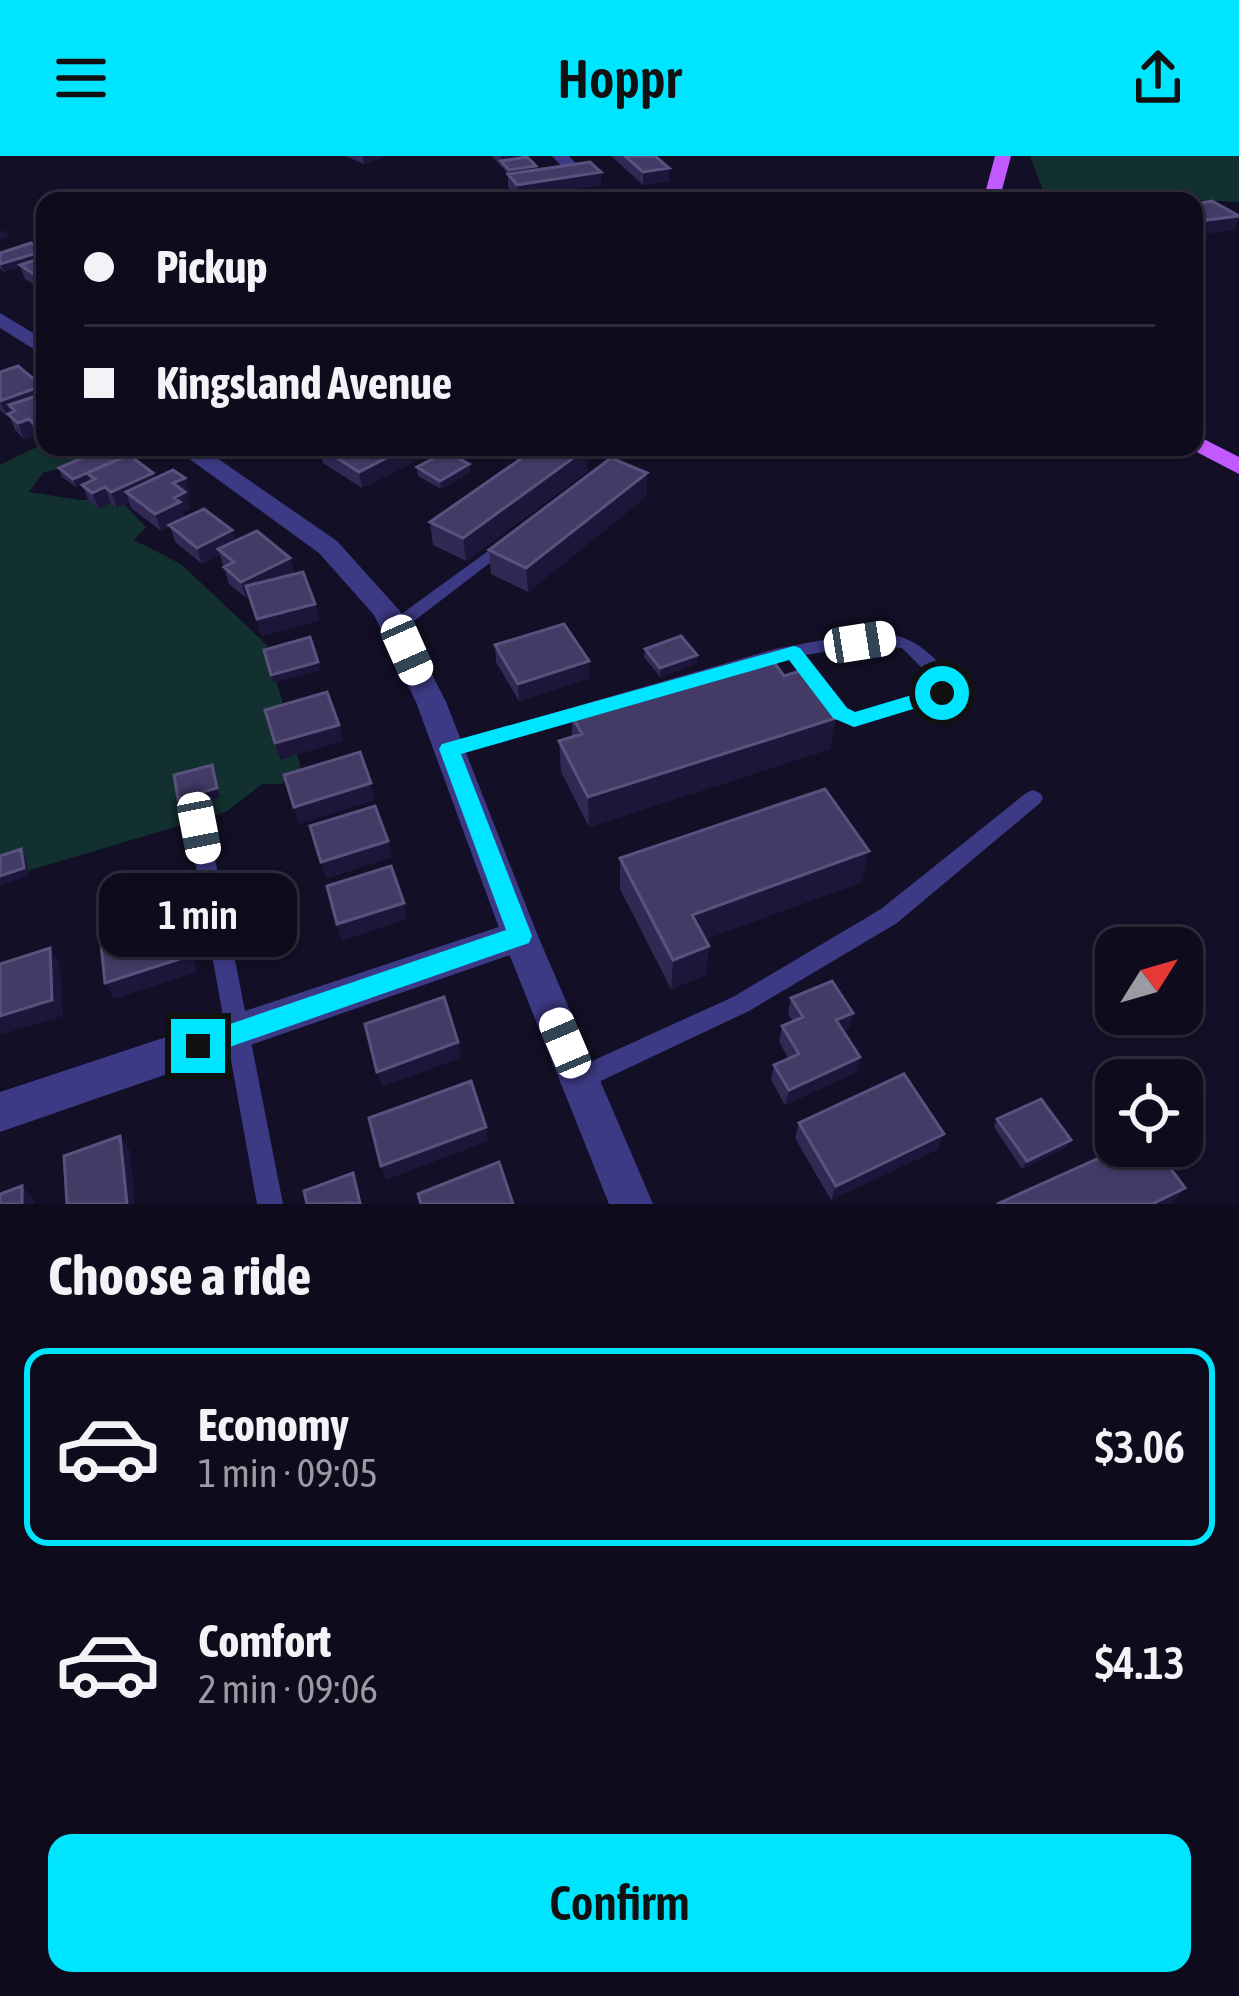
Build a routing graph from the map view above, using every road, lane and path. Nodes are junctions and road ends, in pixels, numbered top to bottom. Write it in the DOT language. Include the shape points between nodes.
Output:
graph roads {
  1 [pos="1004,156"];
  2 [pos="994,192"];
  3 [pos="0,319"];
  4 [pos="36,344"];
  5 [pos="1203,446"];
  6 [pos="198,456"];
  7 [pos="1239,467"];
  8 [pos="524,530"];
  9 [pos="395,626"];
  10 [pos="794,652"];
  11 [pos="449,749"];
  12 [pos="1033,797"];
  13 [pos="199,828"];
  14 [pos="520,936"];
  15 [pos="238,1033"];
  16 [pos="579,1079"];
  17 [pos="0,1112"];
  18 [pos="270,1204"];
  19 [pos="631,1204"];
  1 -- 2 [label="main road"];
  3 -- 4 [label="street"];
  5 -- 7 [label="main road"];
  6 -- 9 [label="street" via="328,547"];
  8 -- 9 [label="lane"];
  9 -- 11 [label="street"];
  10 -- 10 [label="lane" via="893,637 950,686 854,719 840,713"];
  10 -- 11 [label="lane"];
  11 -- 14 [label="street"];
  12 -- 16 [label="lane" via="889,916 741,1004"];
  13 -- 15 [label="lane"];
  14 -- 15 [label="street"];
  14 -- 16 [label="street"];
  15 -- 17 [label="street"];
  15 -- 18 [label="lane"];
  16 -- 19 [label="street"];
}
